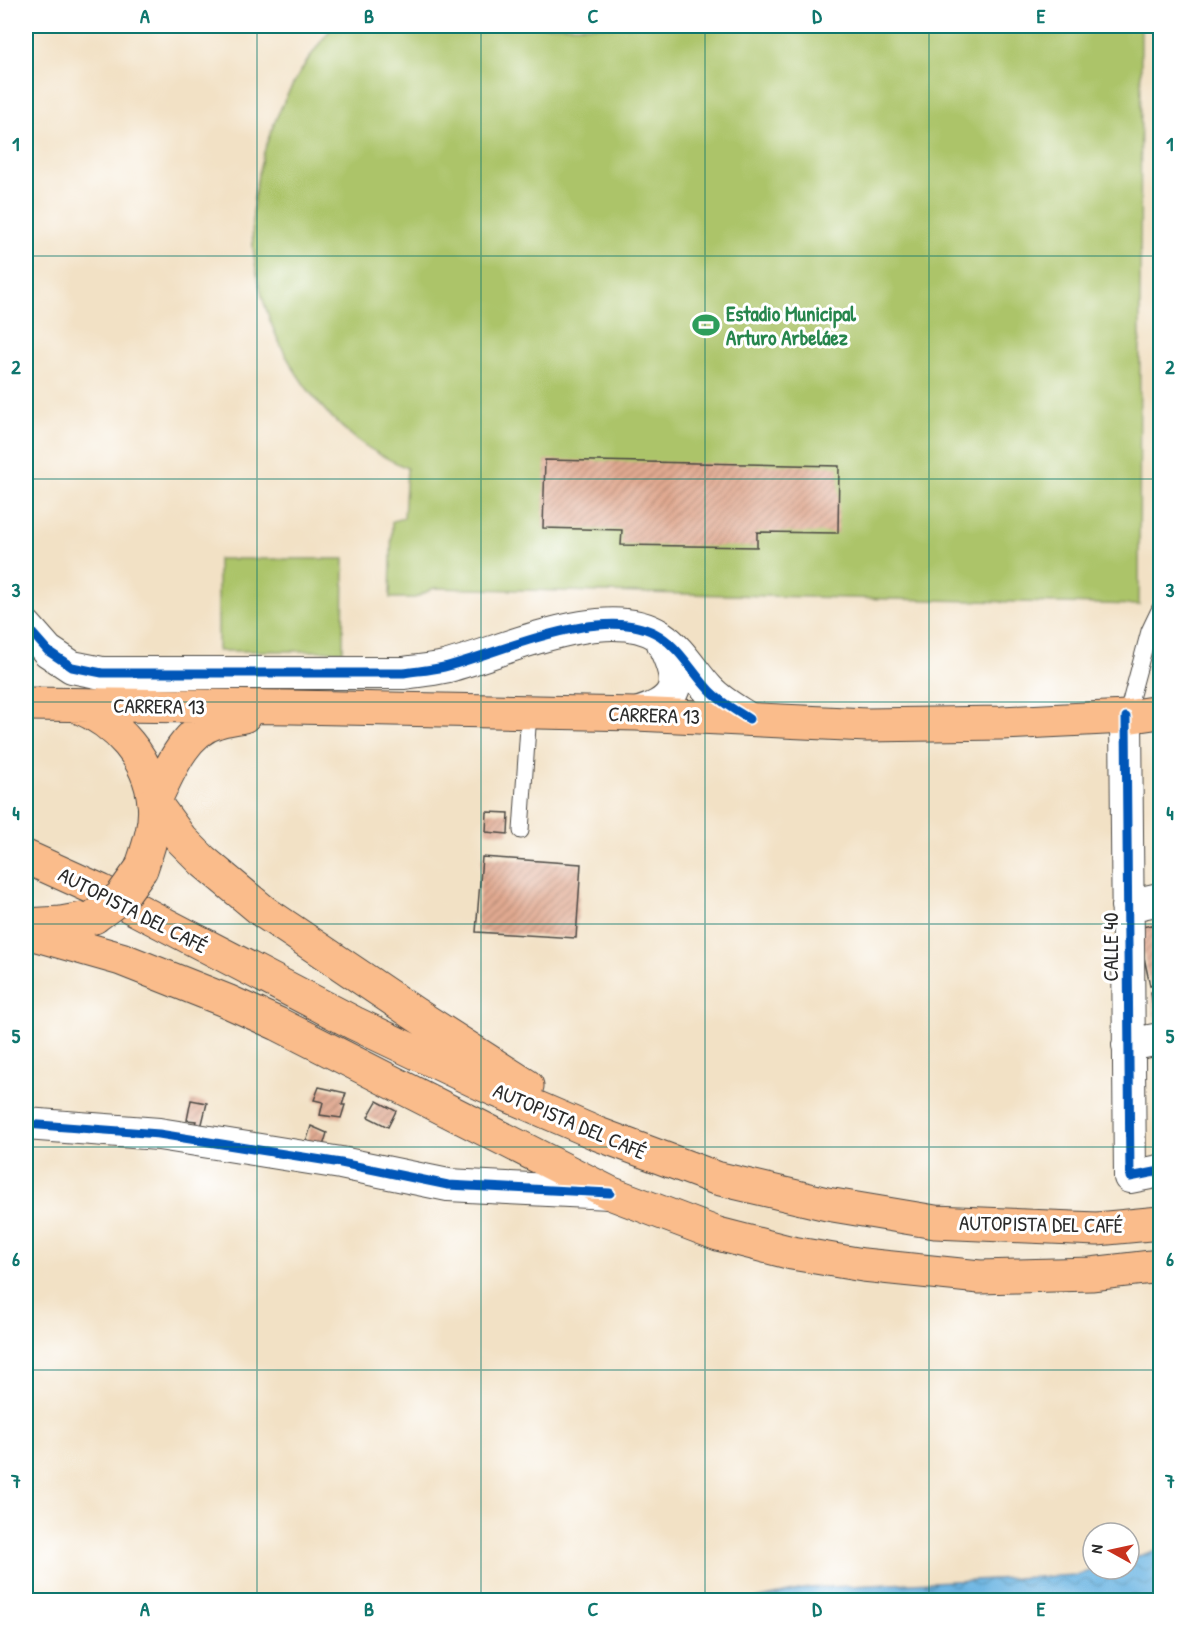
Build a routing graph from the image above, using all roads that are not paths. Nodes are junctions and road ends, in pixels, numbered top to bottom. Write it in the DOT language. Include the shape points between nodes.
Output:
graph roads {
  1 [pos="1161,608"];
  2 [pos="26,626"];
  3 [pos="659,635"];
  4 [pos="26,704"];
  5 [pos="72,705"];
  6 [pos="292,707"];
  7 [pos="529,712"];
  8 [pos="1161,712"];
  9 [pos="636,714"];
  10 [pos="1126,717"];
  11 [pos="749,719"];
  12 [pos="154,802"];
  13 [pos="520,831"];
  14 [pos="26,857"];
  15 [pos="1161,899"];
  16 [pos="1127,906"];
  17 [pos="26,925"];
  18 [pos="26,932"];
  19 [pos="1161,1039"];
  20 [pos="1128,1045"];
  21 [pos="26,1124"];
  22 [pos="598,1134"];
  23 [pos="1161,1171"];
  24 [pos="610,1193"];
  25 [pos="1161,1222"];
  26 [pos="1161,1266"];
  1 -- 10 [label="lane" via="1149,630"];
  2 -- 3 [label="street" via="48,651 72,667 102,673 404,673 443,668 573,628 634,624"];
  3 -- 9 [label="street" via="676,681 670,697 656,708"];
  3 -- 11 [label="street" via="679,652 709,690"];
  4 -- 5 [label="main road, CARRERA 13"];
  5 -- 6 [label="main road, CARRERA 13"];
  5 -- 12 [label="main road" via="115,728 134,749"];
  6 -- 7 [label="main road, CARRERA 13"];
  6 -- 12 [label="main road, CARRERA 13" via="214,722 193,735"];
  7 -- 9 [label="main road, CARRERA 13"];
  7 -- 13 [label="lane"];
  8 -- 10 [label="main road, CARRERA 13"];
  9 -- 11 [label="main road, CARRERA 13"];
  10 -- 11 [label="main road, CARRERA 13" via="867,725"];
  10 -- 16 [label="street, CALLE 40"];
  12 -- 17 [label="main road, bridge" via="152,836 141,869 122,897 94,916"];
  12 -- 22 [label="main road" via="203,861 264,912"];
  14 -- 22 [label="main road, AUTOPISTA DEL CAFÉ" via="101,891 354,1023"];
  15 -- 16 [label="street"];
  16 -- 20 [label="street, CALLE 40"];
  18 -- 24 [label="main road, AUTOPISTA DEL CAFÉ" via="120,959 227,1000"];
  19 -- 20 [label="street"];
  20 -- 23 [label="street, CALLE 40" via="1130,1177"];
  21 -- 24 [label="street" via="159,1134 341,1163 448,1185"];
  22 -- 25 [label="main road, AUTOPISTA DEL CAFÉ" via="726,1180 827,1204 935,1222 1097,1229"];
  24 -- 26 [label="main road, AUTOPISTA DEL CAFÉ" via="718,1234 863,1265 980,1277 1091,1274"];
}
